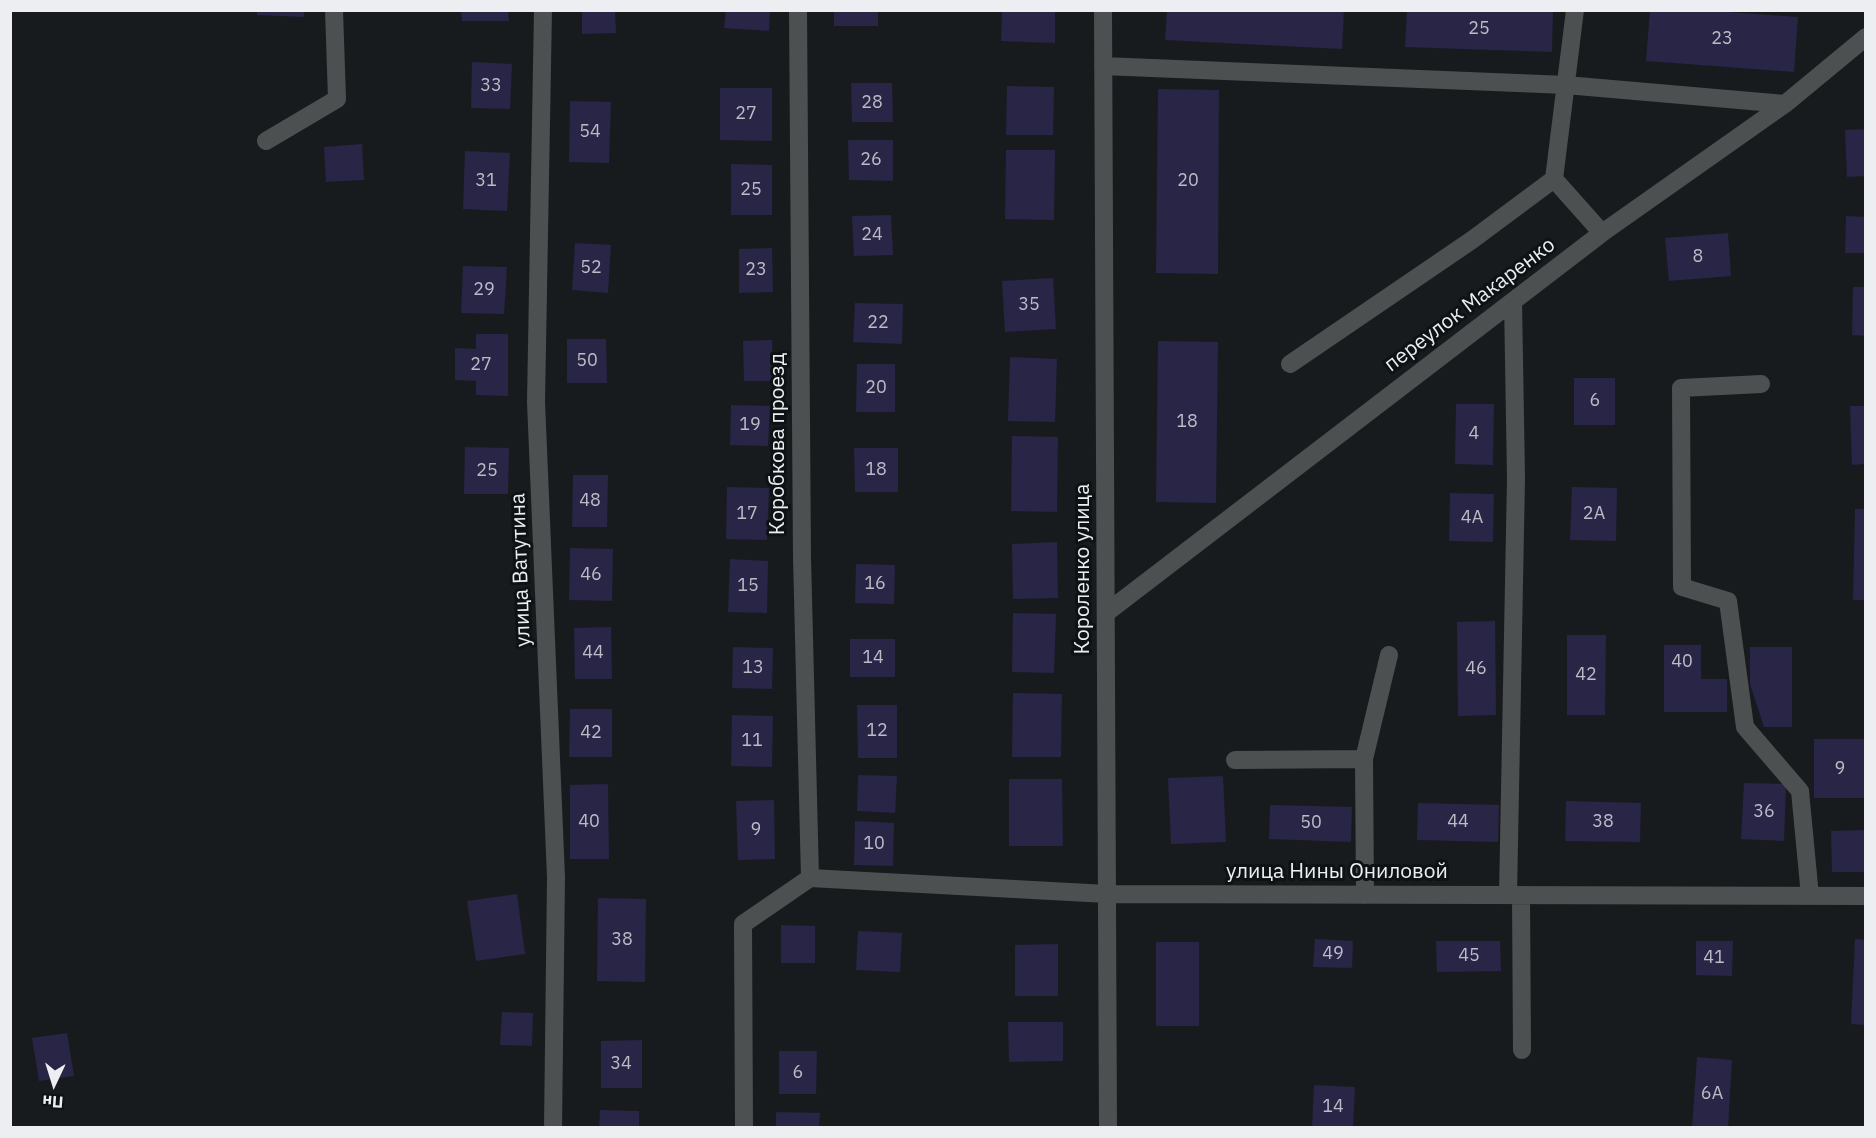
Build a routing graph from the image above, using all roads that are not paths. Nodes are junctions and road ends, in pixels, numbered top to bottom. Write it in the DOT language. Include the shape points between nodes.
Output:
graph roads {
  1 [pos="334,10"];
  2 [pos="543,10"];
  3 [pos="798,10"];
  4 [pos="1103,10"];
  5 [pos="1575,10"];
  6 [pos="1866,37"];
  7 [pos="1103,66"];
  8 [pos="1566,86"];
  9 [pos="1785,104"];
  10 [pos="266,141"];
  11 [pos="1554,179"];
  12 [pos="1602,233"];
  13 [pos="1513,301"];
  14 [pos="1290,364"];
  15 [pos="1761,384"];
  16 [pos="1106,613"];
  17 [pos="1389,655"];
  18 [pos="1364,759"];
  19 [pos="1235,760"];
  20 [pos="810,878"];
  21 [pos="1107,894"];
  22 [pos="1365,895"];
  23 [pos="1514,895"];
  24 [pos="1810,896"];
  25 [pos="1866,896"];
  26 [pos="1522,1050"];
  27 [pos="553,1128"];
  28 [pos="744,1128"];
  29 [pos="1108,1128"];
  1 -- 10 [label="street" via="337,99"];
  2 -- 27 [label="street, улица Ватутина" via="536,402 556,877"];
  3 -- 20 [label="street, Коробкова проезд" via="802,557"];
  4 -- 7 [label="street, Короленко улица"];
  5 -- 8 [label="street"];
  6 -- 9 [label="street, переулок Макаренко"];
  7 -- 8 [label="street"];
  7 -- 16 [label="street, Короленко улица"];
  8 -- 9 [label="street"];
  8 -- 11 [label="street"];
  9 -- 12 [label="street, переулок Макаренко"];
  11 -- 12 [label="street"];
  11 -- 14 [label="street" via="1473,240"];
  12 -- 13 [label="street, переулок Макаренко"];
  13 -- 16 [label="street, переулок Макаренко"];
  13 -- 23 [label="street"];
  15 -- 24 [label="street" via="1681,388 1682,587 1728,601 1745,727 1800,791"];
  16 -- 21 [label="street, Короленко улица"];
  17 -- 18 [label="street"];
  18 -- 19 [label="street"];
  18 -- 22 [label="street"];
  20 -- 21 [label="street, улица Нины Ониловой"];
  20 -- 28 [label="street" via="743,924"];
  21 -- 22 [label="street, улица Нины Ониловой"];
  21 -- 29 [label="street, Короленко улица"];
  22 -- 23 [label="street, улица Нины Ониловой"];
  23 -- 24 [label="street, улица Нины Ониловой"];
  23 -- 26 [label="street"];
  24 -- 25 [label="street, улица Нины Ониловой"];
}
